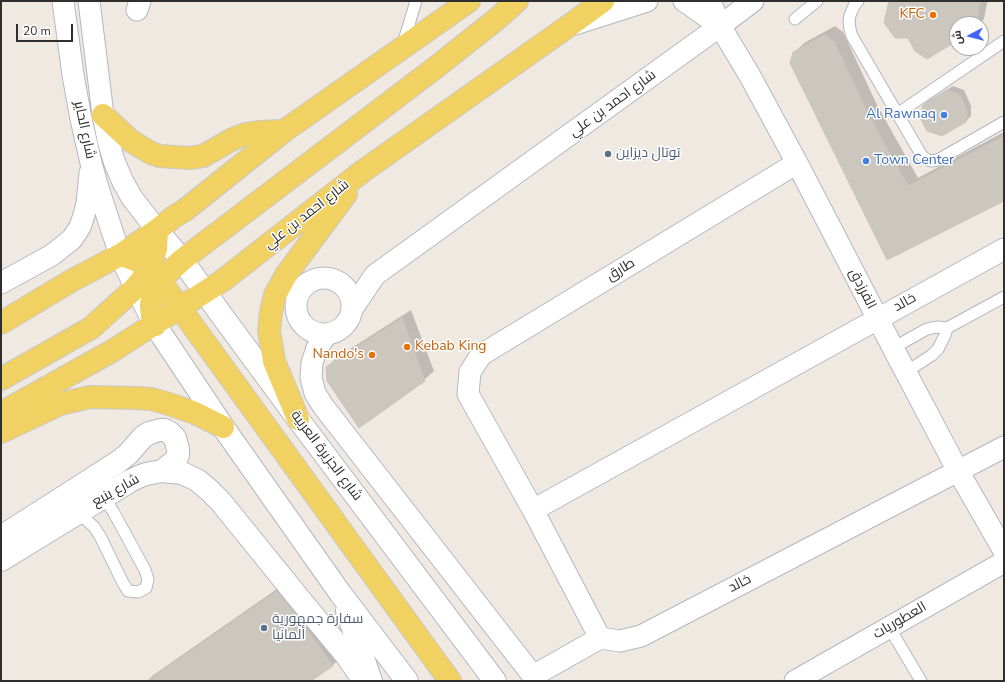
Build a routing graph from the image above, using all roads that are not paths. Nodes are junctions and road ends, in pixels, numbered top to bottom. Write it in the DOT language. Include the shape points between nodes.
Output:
graph roads {
  1 [pos="63,1"];
  2 [pos="89,1"];
  3 [pos="416,1"];
  4 [pos="469,1"];
  5 [pos="517,1"];
  6 [pos="603,1"];
  7 [pos="647,1"];
  8 [pos="684,1"];
  9 [pos="710,1"];
  10 [pos="753,1"];
  11 [pos="817,1"];
  12 [pos="858,1"];
  13 [pos="795,19"];
  14 [pos="570,25"];
  15 [pos="720,26"];
  16 [pos="1004,41"];
  17 [pos="402,48"];
  18 [pos="897,114"];
  19 [pos="103,115"];
  20 [pos="1004,122"];
  21 [pos="284,131"];
  22 [pos="91,163"];
  23 [pos="797,163"];
  24 [pos="362,171"];
  25 [pos="157,230"];
  26 [pos="1004,249"];
  27 [pos="120,255"];
  28 [pos="182,260"];
  29 [pos="154,274"];
  30 [pos="375,275"];
  31 [pos="1,283"];
  32 [pos="342,284"];
  33 [pos="135,287"];
  34 [pos="205,292"];
  35 [pos="1004,297"];
  36 [pos="180,308"];
  37 [pos="352,309"];
  38 [pos="878,318"];
  39 [pos="4,320"];
  40 [pos="155,325"];
  41 [pos="947,328"];
  42 [pos="327,334"];
  43 [pos="893,348"];
  44 [pos="906,372"];
  45 [pos="1,379"];
  46 [pos="1,413"];
  47 [pos="298,419"];
  48 [pos="222,427"];
  49 [pos="1,432"];
  50 [pos="1004,447"];
  51 [pos="162,471"];
  52 [pos="958,471"];
  53 [pos="92,478"];
  54 [pos="103,497"];
  55 [pos="533,510"];
  56 [pos="78,512"];
  57 [pos="1,537"];
  58 [pos="1004,551"];
  59 [pos="1,560"];
  60 [pos="1004,562"];
  61 [pos="340,593"];
  62 [pos="889,627"];
  63 [pos="600,638"];
  64 [pos="535,678"];
  65 [pos="364,681"];
  66 [pos="371,681"];
  67 [pos="407,681"];
  68 [pos="450,681"];
  69 [pos="495,681"];
  70 [pos="795,681"];
  71 [pos="921,681"];
  1 -- 22 [label="street, شارع الحاير" via="73,75"];
  2 -- 19 [label="street, شارع الحاير"];
  3 -- 17 [label="lane"];
  4 -- 17 [label="main road"];
  5 -- 28 [label="main road" via="435,68"];
  6 -- 14 [label="main road, شارع احمد بن علي"];
  7 -- 14 [label="street"];
  8 -- 15 [label="street, الفرزدق"];
  9 -- 15 [label="street, الفرزدق"];
  10 -- 15 [label="street, شارع احمد بن علي"];
  11 -- 13 [label="lane"];
  12 -- 18 [label="lane" via="850,15 852,36"];
  14 -- 24 [label="main road, شارع احمد بن علي"];
  15 -- 23 [label="street, الفرزدق"];
  15 -- 30 [label="street, شارع احمد بن علي"];
  16 -- 18 [label="lane"];
  17 -- 21 [label="main road"];
  18 -- 20 [label="lane" via="922,156 931,161 938,160"];
  19 -- 21 [label="main road" via="131,141 160,156 204,156 246,134"];
  19 -- 25 [label="street, شارع الحاير" via="114,162 123,182"];
  21 -- 25 [label="main road"];
  22 -- 27 [label="street, شارع الحاير"];
  22 -- 31 [label="street" via="87,203 80,227 72,239 52,255"];
  23 -- 38 [label="street, الفرزدق"];
  23 -- 55 [label="street, طارق" via="481,355 470,372 468,394"];
  24 -- 34 [label="main road, شارع احمد بن علي"];
  24 -- 47 [label="main road" via="286,275 275,295 269,331 274,361"];
  25 -- 27 [label="main road"];
  25 -- 28 [label="main road, شارع الجزيرة العربية"];
  25 -- 29 [label="main road"];
  26 -- 38 [label="street, خالد"];
  27 -- 29 [label="main road" via="140,262"];
  27 -- 33 [label="main road"];
  27 -- 39 [label="main road"];
  28 -- 29 [label="main road"];
  28 -- 34 [label="main road, شارع الجزيرة العربية"];
  29 -- 33 [label="main road"];
  29 -- 36 [label="main road"];
  29 -- 40 [label="main road" via="155,287 151,306"];
  30 -- 32 [label="street, شارع احمد بن علي"];
  30 -- 37 [label="street, شارع احمد بن علي"];
  32 -- 37 [label="street" via="352,300"];
  32 -- 42 [label="street" via="326,278 317,279 309,282 298,295 296,312 305,327 312,332"];
  33 -- 40 [label="main road"];
  33 -- 45 [label="main road" via="91,328"];
  34 -- 36 [label="main road, شارع احمد بن علي"];
  34 -- 47 [label="main road, شارع الجزيرة العربية"];
  35 -- 41 [label="lane"];
  36 -- 40 [label="main road, شارع احمد بن علي"];
  36 -- 68 [label="main road"];
  37 -- 42 [label="street" via="345,326 337,332"];
  38 -- 43 [label="street, الفرزدق"];
  38 -- 55 [label="street, خالد"];
  40 -- 46 [label="main road, شارع احمد بن علي"];
  40 -- 48 [label="main road"];
  41 -- 43 [label="lane" via="925,330"];
  41 -- 44 [label="lane" via="938,349"];
  42 -- 64 [label="street, شارع الجزيرة العربية" via="317,348 312,363 311,378 319,400"];
  43 -- 44 [label="street, الفرزدق"];
  44 -- 52 [label="street, الفرزدق"];
  47 -- 69 [label="main road, شارع الجزيرة العربية"];
  48 -- 49 [label="main road" via="195,413 150,399 90,397 60,404"];
  48 -- 61 [label="main road"];
  50 -- 52 [label="street, خالد"];
  51 -- 53 [label="main road, شارع ينبع" via="179,453 173,436 165,430 149,433 118,462"];
  51 -- 54 [label="main road, شارع ينبع" via="138,477"];
  51 -- 65 [label="main road" via="182,473 197,480 221,502 346,655"];
  52 -- 58 [label="street, الفرزدق"];
  52 -- 63 [label="street, خالد" via="641,636 620,641"];
  53 -- 54 [label="lane"];
  53 -- 57 [label="main road, شارع ينبع"];
  54 -- 56 [label="main road, شارع ينبع"];
  54 -- 56 [label="lane" via="147,574 146,588 138,592 128,591 97,531"];
  55 -- 63 [label="street"];
  56 -- 59 [label="main road, شارع ينبع"];
  60 -- 62 [label="street, العطوريات"];
  61 -- 66 [label="main road"];
  61 -- 67 [label="main road"];
  62 -- 70 [label="street, العطوريات"];
  62 -- 71 [label="lane"];
  63 -- 64 [label="street"];
}
